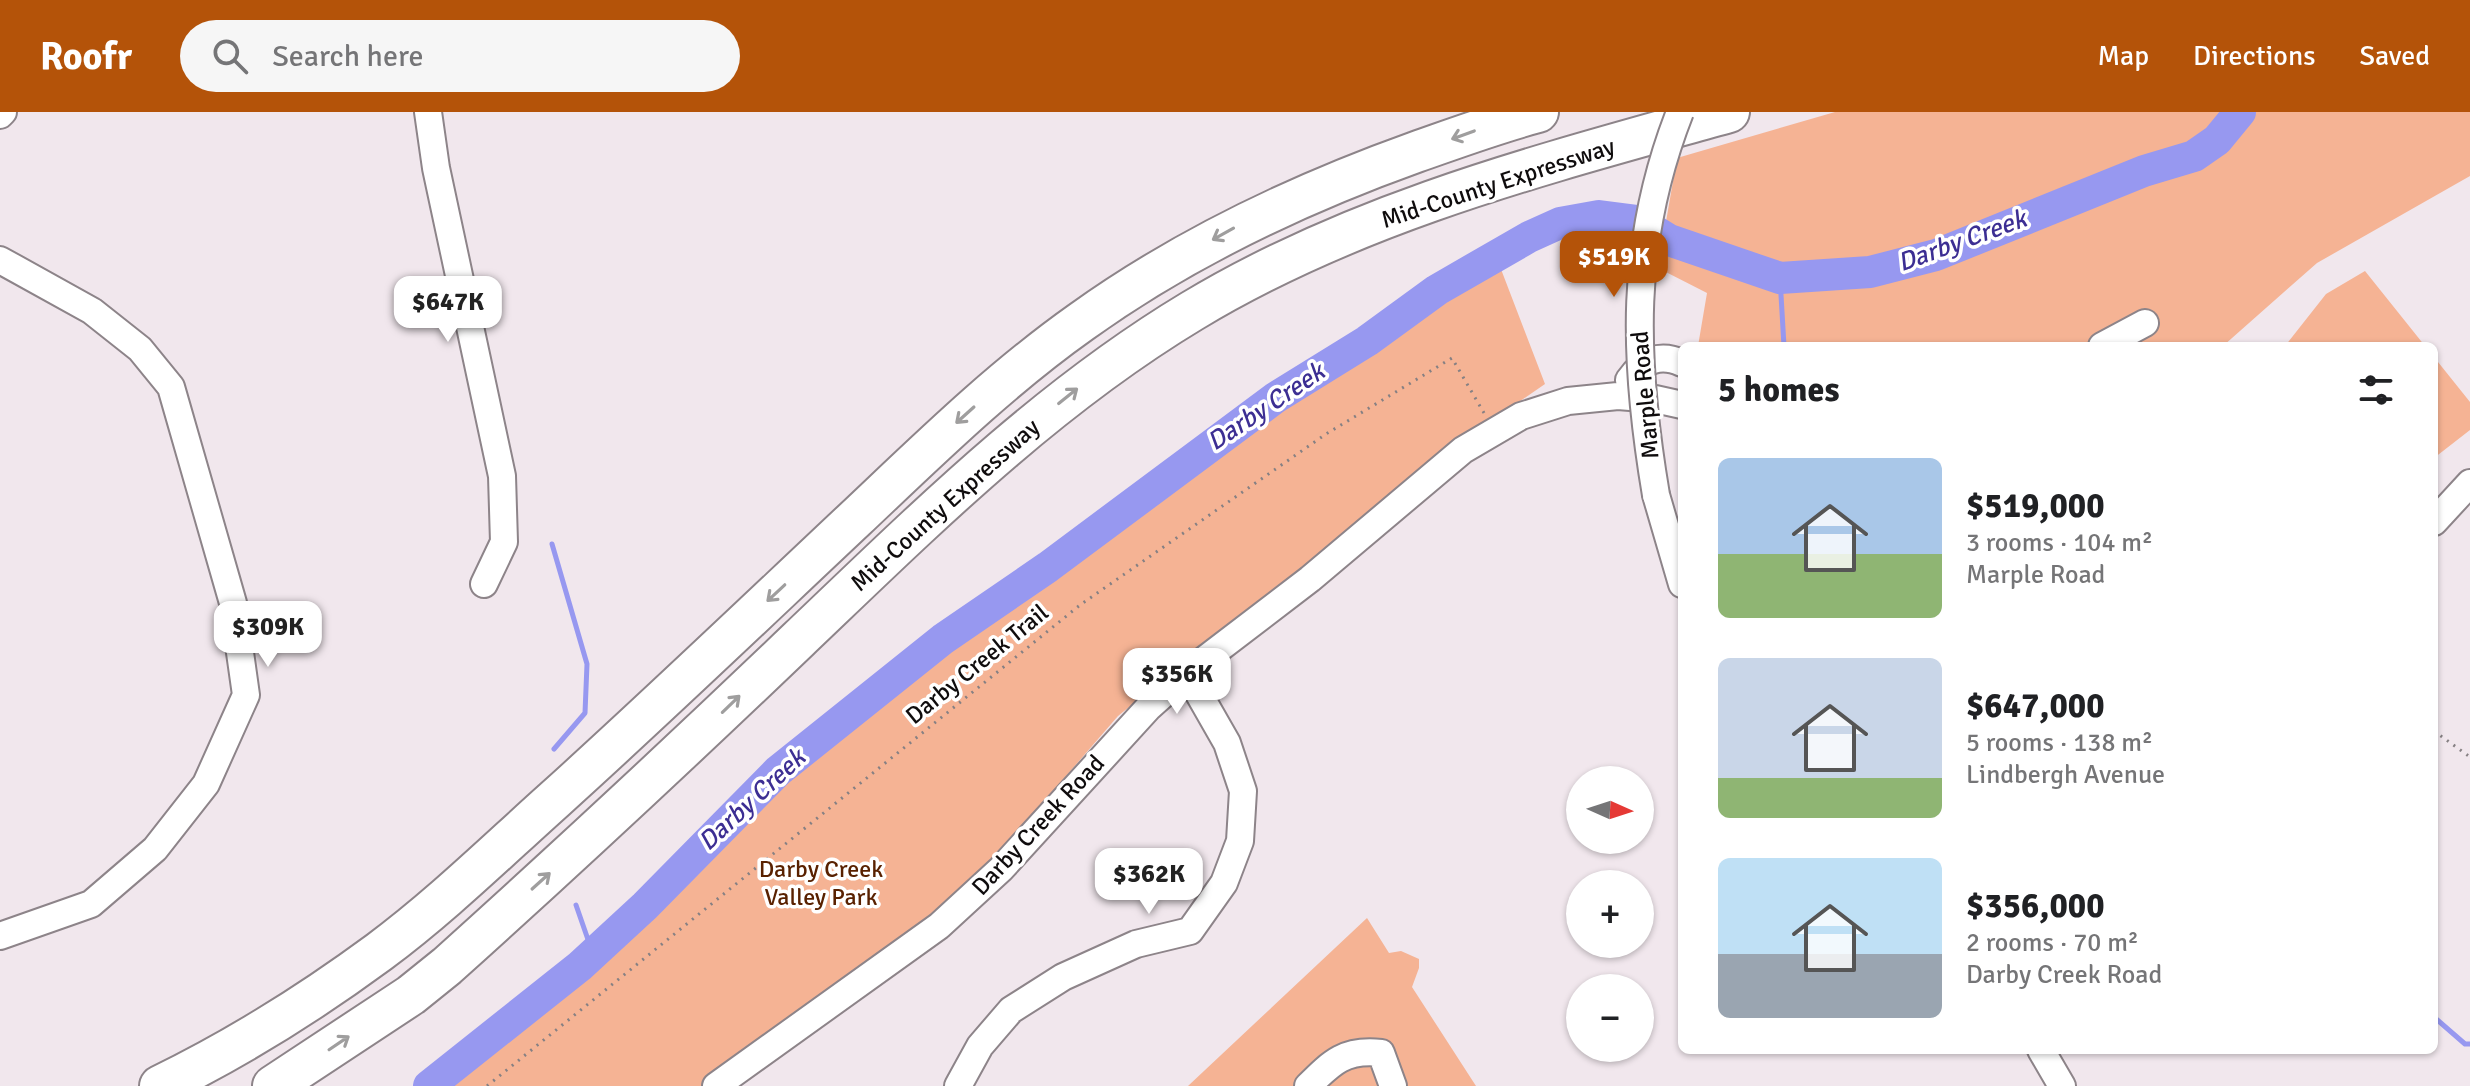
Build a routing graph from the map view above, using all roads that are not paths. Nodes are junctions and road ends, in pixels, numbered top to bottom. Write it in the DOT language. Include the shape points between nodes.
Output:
graph roads {
  1 [pos="428,112"];
  2 [pos="1538,112"];
  3 [pos="1680,112"];
  4 [pos="1729,112"];
  5 [pos="0,260"];
  6 [pos="2145,323"];
  7 [pos="2109,342"];
  8 [pos="1678,362"];
  9 [pos="1618,396"];
  10 [pos="1678,404"];
  11 [pos="2470,483"];
  12 [pos="2438,518"];
  13 [pos="1678,570"];
  14 [pos="484,584"];
  15 [pos="1187,673"];
  16 [pos="0,936"];
  17 [pos="2043,1054"];
  18 [pos="160,1086"];
  19 [pos="273,1086"];
  20 [pos="716,1086"];
  21 [pos="958,1086"];
  22 [pos="1308,1086"];
  23 [pos="1393,1086"];
  24 [pos="2062,1086"];
  1 -- 14 [label="street" via="502,476 504,542"];
  2 -- 18 [label="highway, Mid-County Expressway, one-way" via="1337,180 1242,223 1153,272 1078,324 969,412 643,719 380,952 291,1011"];
  3 -- 13 [label="street, Marple Road, bridge" via="1657,179 1643,257 1638,354 1656,495"];
  19 -- 4 [label="highway, Mid-County Expressway, one-way" via="447,966 938,506 1081,385 1136,347 1254,277 1433,198"];
  5 -- 16 [label="street" via="92,311 140,349 171,387 233,603 246,695 206,784 155,849 91,904"];
  6 -- 7 [label="street"];
  8 -- 9 [label="street" via="1658,357 1647,362"];
  9 -- 10 [label="street, Darby Creek Road"];
  9 -- 15 [label="street, Darby Creek Road" via="1547,407 1494,430"];
  11 -- 12 [label="street"];
  15 -- 20 [label="street, Darby Creek Road" via="1117,740 1001,869 939,926"];
  15 -- 21 [label="street" via="1227,743 1243,791 1240,841 1224,883 1190,931 1106,957 1011,1010 980,1046"];
  17 -- 24 [label="street"];
  22 -- 23 [label="street" via="1345,1055 1362,1051 1381,1053"];
}
